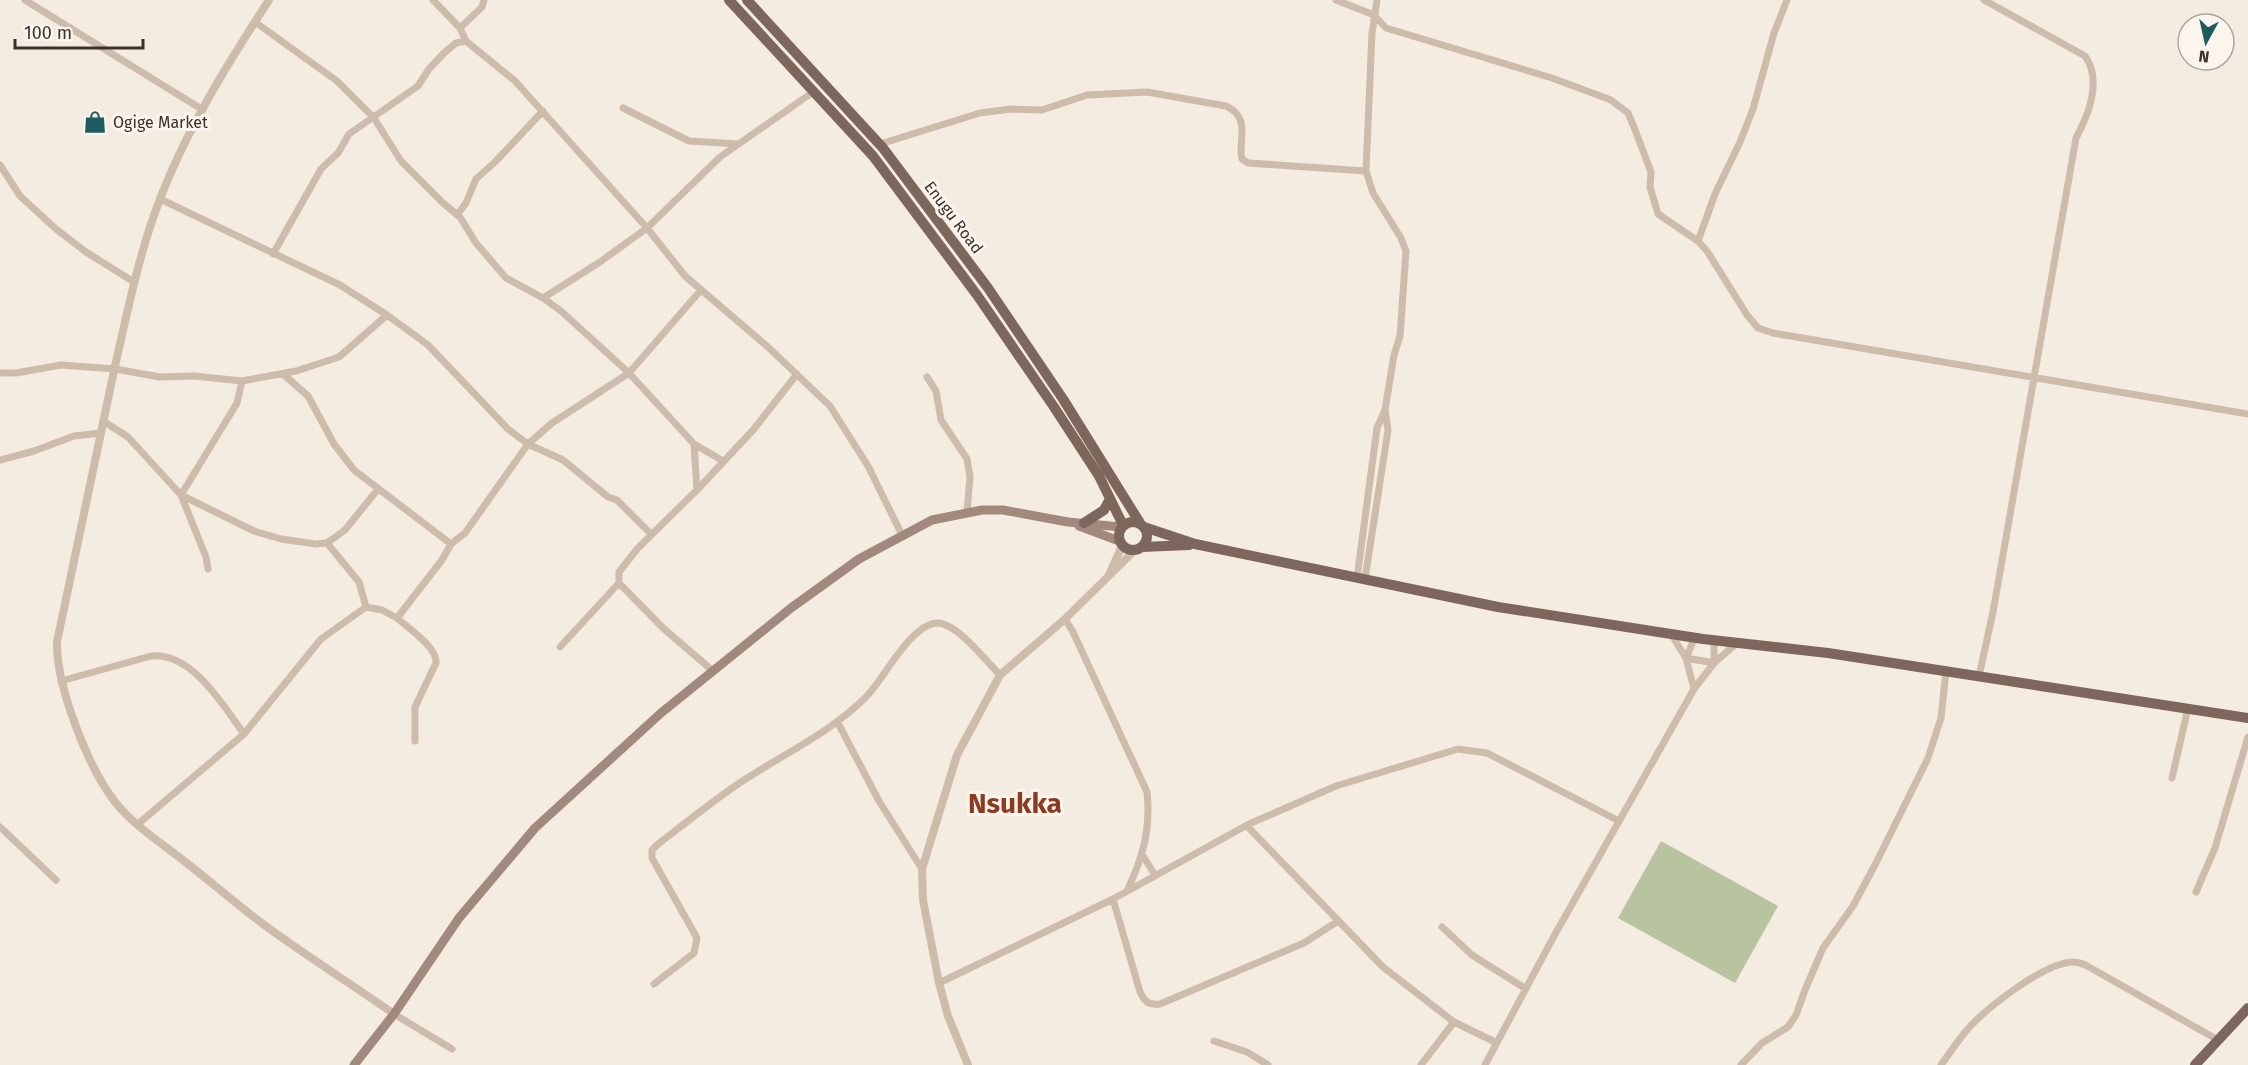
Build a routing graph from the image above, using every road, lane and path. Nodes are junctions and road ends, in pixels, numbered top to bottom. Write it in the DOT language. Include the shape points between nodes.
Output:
graph roads {
  1 [pos="25,0"];
  2 [pos="269,0"];
  3 [pos="433,0"];
  4 [pos="484,0"];
  5 [pos="729,0"];
  6 [pos="747,0"];
  7 [pos="1336,0"];
  8 [pos="1377,0"];
  9 [pos="1787,0"];
  10 [pos="1984,0"];
  11 [pos="1374,15"];
  12 [pos="255,22"];
  13 [pos="460,28"];
  14 [pos="1386,28"];
  15 [pos="1372,33"];
  16 [pos="466,41"];
  17 [pos="813,92"];
  18 [pos="623,108"];
  19 [pos="202,110"];
  20 [pos="543,111"];
  21 [pos="374,118"];
  22 [pos="738,144"];
  23 [pos="880,144"];
  24 [pos="0,165"];
  25 [pos="1366,171"];
  26 [pos="160,200"];
  27 [pos="457,215"];
  28 [pos="647,228"];
  29 [pos="1698,241"];
  30 [pos="273,254"];
  31 [pos="134,282"];
  32 [pos="701,290"];
  33 [pos="543,298"];
  34 [pos="387,315"];
  35 [pos="115,369"];
  36 [pos="0,373"];
  37 [pos="629,373"];
  38 [pos="283,374"];
  39 [pos="797,374"];
  40 [pos="2033,376"];
  41 [pos="927,377"];
  42 [pos="242,381"];
  43 [pos="2248,414"];
  44 [pos="103,421"];
  45 [pos="101,434"];
  46 [pos="528,444"];
  47 [pos="694,444"];
  48 [pos="0,460"];
  49 [pos="723,461"];
  50 [pos="378,489"];
  51 [pos="696,490"];
  52 [pos="181,495"];
  53 [pos="1110,499"];
  54 [pos="967,512"];
  55 [pos="1068,522"];
  56 [pos="1084,524"];
  57 [pos="1142,525"];
  58 [pos="1122,526"];
  59 [pos="651,534"];
  60 [pos="902,534"];
  61 [pos="327,543"];
  62 [pos="1121,543"];
  63 [pos="451,544"];
  64 [pos="1195,544"];
  65 [pos="1139,548"];
  66 [pos="208,569"];
  67 [pos="1109,575"];
  68 [pos="1361,579"];
  69 [pos="619,583"];
  70 [pos="366,608"];
  71 [pos="397,618"];
  72 [pos="1065,619"];
  73 [pos="1671,634"];
  74 [pos="1695,637"];
  75 [pos="1714,640"];
  76 [pos="1737,643"];
  77 [pos="560,647"];
  78 [pos="1686,658"];
  79 [pos="1714,663"];
  80 [pos="713,671"];
  81 [pos="1946,671"];
  82 [pos="1000,675"];
  83 [pos="1979,676"];
  84 [pos="61,681"];
  85 [pos="1694,689"];
  86 [pos="2188,708"];
  87 [pos="2248,718"];
  88 [pos="838,723"];
  89 [pos="244,734"];
  90 [pos="2248,737"];
  91 [pos="415,741"];
  92 [pos="2172,778"];
  93 [pos="1619,821"];
  94 [pos="138,824"];
  95 [pos="1247,826"];
  96 [pos="0,827"];
  97 [pos="1143,856"];
  98 [pos="922,869"];
  99 [pos="1155,875"];
  100 [pos="56,880"];
  101 [pos="1128,889"];
  102 [pos="2196,892"];
  103 [pos="1113,899"];
  104 [pos="1338,921"];
  105 [pos="1442,927"];
  106 [pos="939,983"];
  107 [pos="654,984"];
  108 [pos="1526,989"];
  109 [pos="2248,1008"];
  110 [pos="394,1014"];
  111 [pos="1454,1022"];
  112 [pos="2218,1040"];
  113 [pos="1214,1041"];
  114 [pos="1497,1043"];
  115 [pos="452,1049"];
  116 [pos="354,1065"];
  117 [pos="968,1065"];
  118 [pos="1268,1065"];
  119 [pos="1421,1065"];
  120 [pos="1485,1065"];
  121 [pos="1741,1065"];
  122 [pos="1941,1065"];
  123 [pos="2195,1065"];
  1 -- 19 [label="street"];
  2 -- 12 [label="street"];
  3 -- 13 [label="street"];
  4 -- 13 [label="street" via="482,8"];
  5 -- 17 [label="main road"];
  6 -- 23 [label="main road, Enugu Road"];
  7 -- 11 [label="street"];
  8 -- 11 [label="street"];
  9 -- 29 [label="street" via="1753,109"];
  10 -- 40 [label="street" via="2085,56 2091,64 2093,89 2076,138"];
  11 -- 14 [label="street"];
  11 -- 15 [label="street"];
  12 -- 19 [label="street"];
  12 -- 21 [label="street" via="337,81"];
  13 -- 16 [label="street"];
  14 -- 15 [label="street"];
  14 -- 29 [label="street" via="1541,74 1611,100 1628,113 1634,127 1651,172 1650,187 1658,214"];
  15 -- 25 [label="street"];
  16 -- 20 [label="street" via="515,81"];
  16 -- 21 [label="street" via="444,52 418,86"];
  17 -- 22 [label="street"];
  17 -- 53 [label="main road" via="873,156 977,295 1067,426"];
  18 -- 22 [label="street" via="689,141"];
  19 -- 26 [label="street"];
  20 -- 27 [label="street" via="476,179"];
  20 -- 28 [label="street"];
  21 -- 27 [label="street" via="401,161"];
  21 -- 30 [label="street" via="349,134 338,153 321,169"];
  22 -- 28 [label="street"];
  23 -- 25 [label="street" via="980,113 1042,110 1087,95 1147,92 1235,111 1242,120 1242,159 1248,163"];
  23 -- 57 [label="main road, Enugu Road" via="988,288"];
  24 -- 31 [label="street" via="20,196 56,229"];
  25 -- 68 [label="street" via="1372,193 1406,251 1400,336 1385,410 1388,430"];
  26 -- 30 [label="street"];
  26 -- 31 [label="street"];
  27 -- 33 [label="street" via="506,278"];
  28 -- 32 [label="street"];
  28 -- 33 [label="street"];
  29 -- 40 [label="street" via="1758,328"];
  30 -- 34 [label="street" via="340,285"];
  31 -- 35 [label="street"];
  32 -- 37 [label="street"];
  32 -- 39 [label="street"];
  33 -- 37 [label="street"];
  34 -- 38 [label="street" via="339,357"];
  34 -- 46 [label="street" via="428,345 509,430"];
  35 -- 36 [label="street" via="61,365"];
  35 -- 42 [label="street" via="160,377"];
  35 -- 44 [label="street"];
  37 -- 46 [label="street" via="552,423"];
  37 -- 47 [label="street"];
  38 -- 42 [label="street"];
  38 -- 50 [label="street" via="308,396 334,444 354,470"];
  39 -- 49 [label="street"];
  39 -- 60 [label="street" via="830,406 868,466"];
  40 -- 43 [label="street"];
  40 -- 83 [label="street"];
  41 -- 54 [label="street" via="936,391 941,420 967,459"];
  42 -- 52 [label="street" via="237,403"];
  44 -- 45 [label="street"];
  44 -- 52 [label="street" via="128,437"];
  45 -- 48 [label="street" via="74,435"];
  45 -- 84 [label="street" via="57,642"];
  46 -- 59 [label="street" via="563,460 617,500"];
  46 -- 63 [label="street" via="465,533"];
  47 -- 49 [label="street"];
  47 -- 51 [label="street"];
  49 -- 51 [label="street"];
  50 -- 61 [label="street" via="345,530"];
  50 -- 63 [label="street"];
  51 -- 59 [label="street"];
  52 -- 61 [label="street" via="254,531 281,539"];
  52 -- 66 [label="street"];
  53 -- 56 [label="main road" via="1104,510"];
  53 -- 58 [label="main road"];
  54 -- 55 [label="main road" via="1003,510"];
  54 -- 60 [label="main road" via="932,520"];
  55 -- 56 [label="main road"];
  55 -- 62 [label="main road"];
  56 -- 58 [label="main road"];
  57 -- 58 [label="main road" via="1132,521"];
  57 -- 64 [label="main road"];
  57 -- 65 [label="main road" via="1147,537"];
  58 -- 62 [label="main road"];
  59 -- 69 [label="street" via="619,572"];
  60 -- 80 [label="main road" via="859,559 791,608"];
  61 -- 70 [label="street" via="359,582"];
  62 -- 65 [label="main road" via="1127,549"];
  62 -- 67 [label="street"];
  63 -- 71 [label="street"];
  64 -- 65 [label="main road"];
  64 -- 68 [label="main road"];
  65 -- 67 [label="street"];
  67 -- 72 [label="street"];
  68 -- 73 [label="main road" via="1498,607"];
  69 -- 77 [label="street"];
  69 -- 80 [label="street"];
  70 -- 71 [label="street" via="382,610"];
  70 -- 89 [label="street" via="321,639"];
  71 -- 91 [label="street" via="437,657 415,707"];
  72 -- 82 [label="street"];
  72 -- 97 [label="street" via="1147,792 1149,814"];
  73 -- 74 [label="main road"];
  73 -- 78 [label="street"];
  74 -- 75 [label="main road"];
  74 -- 78 [label="street"];
  75 -- 76 [label="main road"];
  75 -- 79 [label="street"];
  76 -- 79 [label="street"];
  76 -- 81 [label="main road"];
  78 -- 79 [label="street"];
  78 -- 85 [label="street"];
  79 -- 85 [label="street"];
  80 -- 110 [label="main road" via="661,712 535,828 459,918"];
  81 -- 83 [label="main road"];
  81 -- 121 [label="street" via="1941,718 1928,758 1876,863 1824,948 1796,1015"];
  82 -- 88 [label="street" via="951,627 928,625 913,636 868,695"];
  82 -- 98 [label="street" via="957,755"];
  83 -- 86 [label="main road"];
  84 -- 89 [label="street" via="164,655 182,662 217,695"];
  84 -- 94 [label="street" via="99,778 116,804"];
  85 -- 93 [label="street"];
  86 -- 87 [label="main road"];
  86 -- 92 [label="street"];
  88 -- 98 [label="street" via="879,801"];
  88 -- 107 [label="street" via="737,785 652,850 652,858 697,938 694,953"];
  89 -- 94 [label="street"];
  90 -- 102 [label="street" via="2215,848"];
  93 -- 95 [label="street" via="1488,753 1458,749 1336,786"];
  93 -- 108 [label="street"];
  94 -- 110 [label="street" via="272,931"];
  95 -- 99 [label="street"];
  95 -- 104 [label="street"];
  96 -- 100 [label="street"];
  97 -- 99 [label="street"];
  97 -- 101 [label="street"];
  98 -- 106 [label="street" via="923,900"];
  99 -- 101 [label="street"];
  101 -- 103 [label="street"];
  103 -- 104 [label="street" via="1140,992 1144,1001 1151,1004 1160,1004 1304,943"];
  103 -- 106 [label="street"];
  104 -- 111 [label="street" via="1383,967"];
  105 -- 108 [label="street" via="1472,955"];
  106 -- 117 [label="street"];
  108 -- 114 [label="street"];
  109 -- 112 [label="main road"];
  110 -- 115 [label="street"];
  110 -- 116 [label="main road"];
  111 -- 114 [label="street"];
  111 -- 119 [label="street"];
  112 -- 122 [label="street" via="2090,967 2074,962 2031,978 1988,1009"];
  112 -- 123 [label="main road"];
  113 -- 118 [label="street" via="1247,1052"];
  114 -- 120 [label="street"];
}
